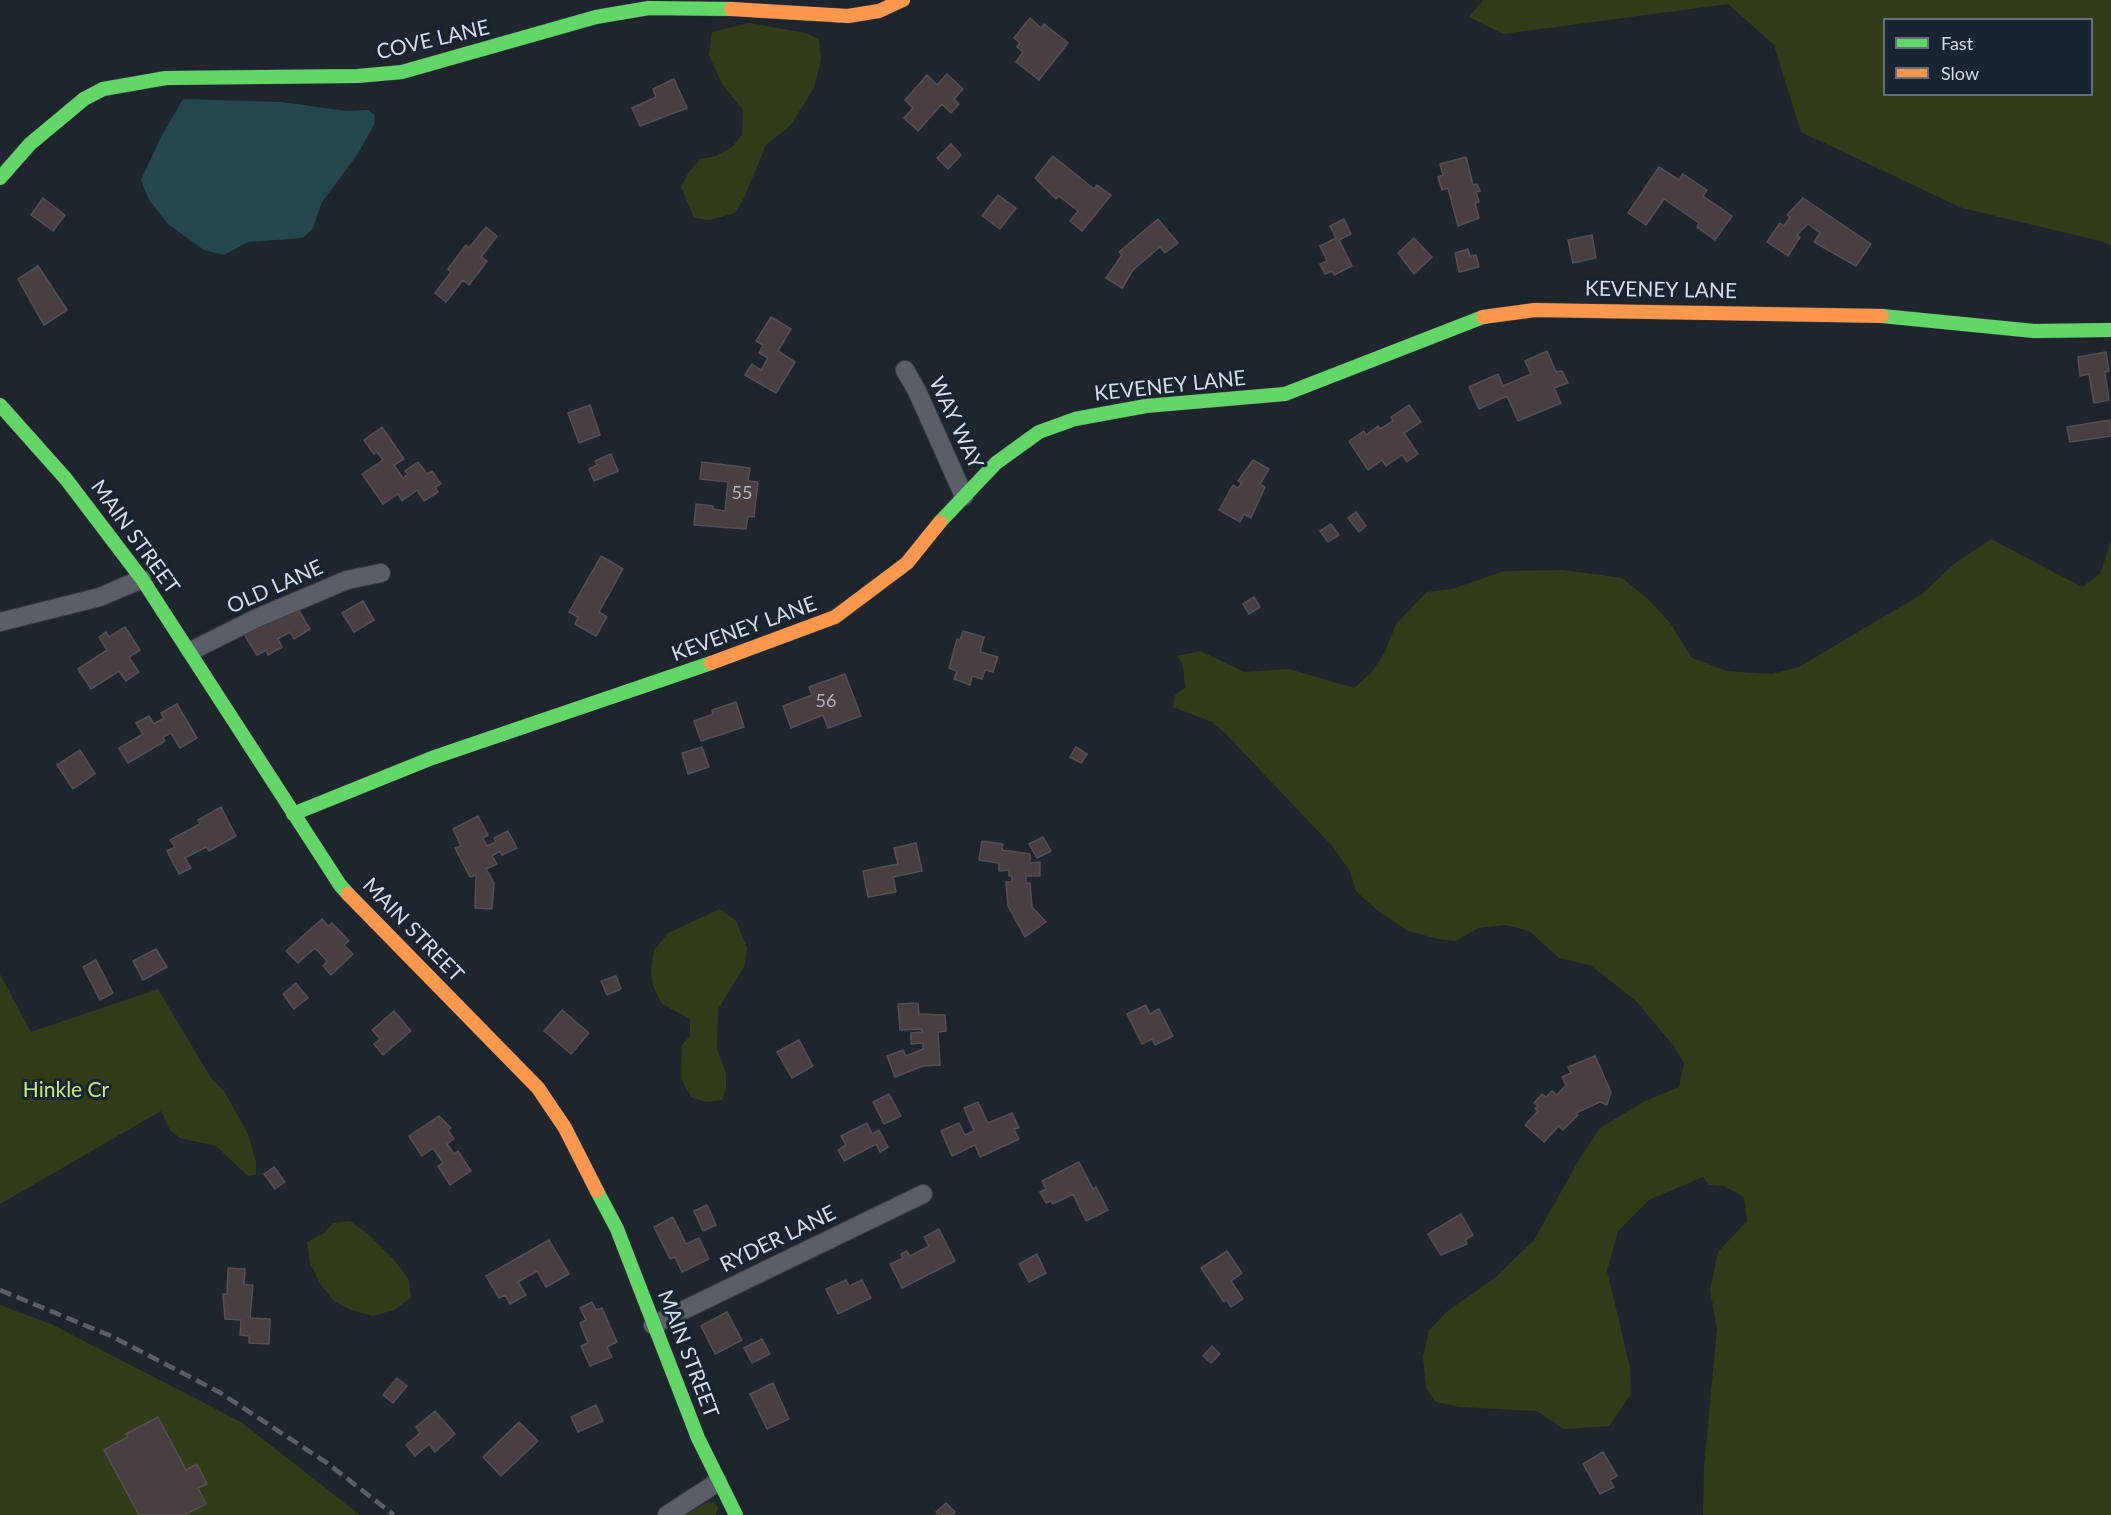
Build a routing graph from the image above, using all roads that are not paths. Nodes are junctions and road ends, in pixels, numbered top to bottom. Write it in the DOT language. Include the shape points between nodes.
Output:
graph roads {
  1 [pos="903,0"];
  2 [pos="0,178"];
  3 [pos="2111,330"];
  4 [pos="905,370"];
  5 [pos="0,405"];
  6 [pos="964,496"];
  7 [pos="381,573"];
  8 [pos="142,579"];
  9 [pos="0,622"];
  10 [pos="191,651"];
  11 [pos="293,814"];
  12 [pos="923,1194"];
  13 [pos="653,1325"];
  14 [pos="718,1482"];
  15 [pos="667,1515"];
  16 [pos="736,1515"];
  1 -- 2 [label="street, COVE LANE" via="879,11 848,16 700,7 649,8 596,17 402,72 166,78 128,84 103,89 84,99 30,144"];
  3 -- 6 [label="street, KEVENEY LANE" via="2034,331 1878,316 1715,311 1535,310 1491,314 1285,394 1146,406 1075,419 1019,444"];
  4 -- 6 [label="street, WAY WAY"];
  5 -- 8 [label="street, MAIN STREET" via="66,479"];
  6 -- 11 [label="street, KEVENEY LANE" via="907,563 835,617 774,642 432,758"];
  7 -- 10 [label="street, OLD LANE" via="347,580"];
  8 -- 9 [label="street" via="100,597"];
  8 -- 10 [label="street, MAIN STREET"];
  10 -- 11 [label="street, MAIN STREET"];
  11 -- 13 [label="street, MAIN STREET" via="340,885 538,1088 583,1158 621,1240"];
  12 -- 13 [label="street, RYDER LANE"];
  13 -- 14 [label="street, MAIN STREET"];
  14 -- 15 [label="street"];
  14 -- 16 [label="street, MAIN STREET"];
}
